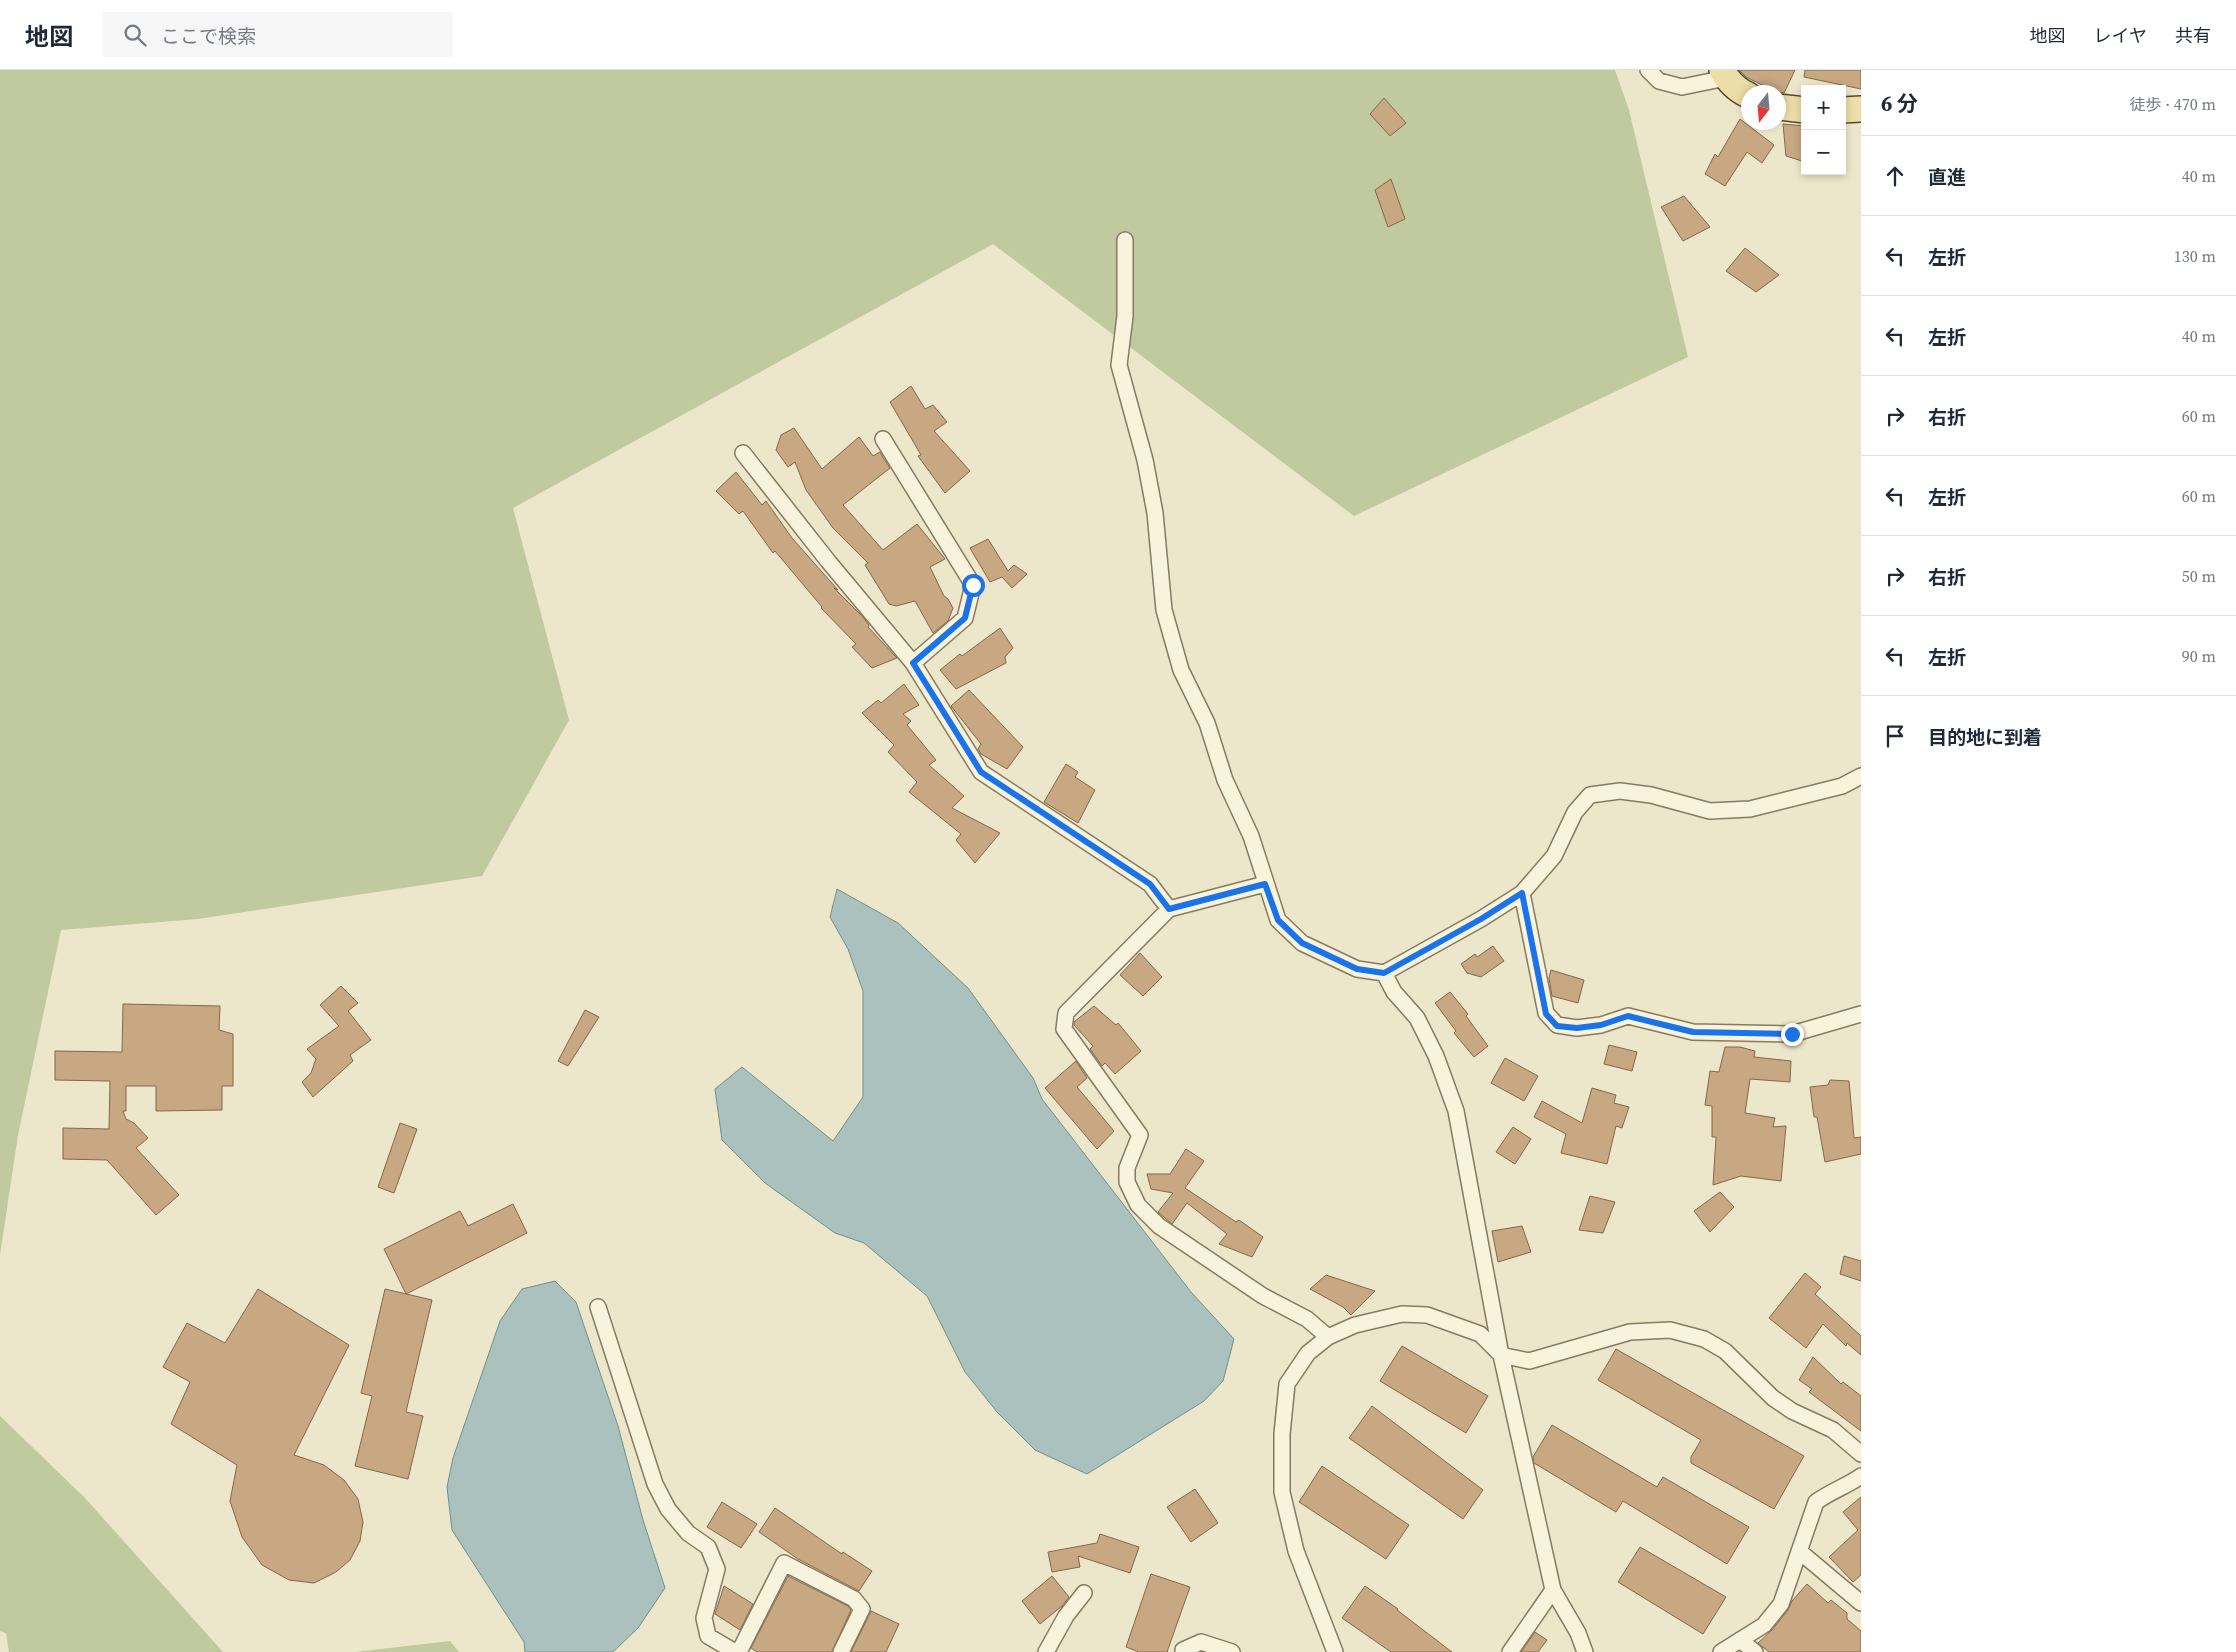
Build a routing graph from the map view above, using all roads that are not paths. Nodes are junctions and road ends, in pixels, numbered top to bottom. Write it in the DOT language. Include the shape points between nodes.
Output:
graph roads {
  1 [pos="1648,70"];
  2 [pos="1724,74"];
  3 [pos="1741,92"];
  4 [pos="1786,107"];
  5 [pos="1801,109"];
  6 [pos="1861,109"];
  7 [pos="1846,110"];
  8 [pos="1125,240"];
  9 [pos="883,439"];
  10 [pos="743,453"];
  11 [pos="913,663"];
  12 [pos="1861,776"];
  13 [pos="1265,884"];
  14 [pos="1522,893"];
  15 [pos="1169,909"];
  16 [pos="1384,973"];
  17 [pos="1861,1014"];
  18 [pos="598,1307"];
  19 [pos="1328,1337"];
  20 [pos="1501,1355"];
  21 [pos="1861,1454"];
  22 [pos="1861,1476"];
  23 [pos="1799,1551"];
  24 [pos="1553,1590"];
  25 [pos="1084,1593"];
  26 [pos="1861,1603"];
  27 [pos="1740,1640"];
  28 [pos="735,1652"];
  29 [pos="739,1652"];
  30 [pos="841,1652"];
  31 [pos="1046,1652"];
  32 [pos="1183,1652"];
  33 [pos="1232,1652"];
  34 [pos="1335,1652"];
  35 [pos="1510,1652"];
  36 [pos="1585,1652"];
  37 [pos="1721,1652"];
  38 [pos="1755,1652"];
  1 -- 2 [label="street" via="1659,81 1682,87"];
  2 -- 3 [label="main road"];
  4 -- 5 [label="main road"];
  6 -- 7 [label="main road"];
  8 -- 13 [label="street" via="1125,316 1120,365 1155,513 1164,610 1181,670 1208,722 1225,780 1251,836"];
  9 -- 11 [label="street" via="973,585 965,618"];
  10 -- 11 [label="street"];
  11 -- 15 [label="street" via="981,772 1150,884"];
  12 -- 14 [label="street" via="1842,786 1750,809 1710,811 1651,795 1620,791 1590,795 1574,812 1554,856"];
  13 -- 15 [label="street"];
  13 -- 16 [label="street" via="1278,920 1302,943 1357,969"];
  14 -- 16 [label="street"];
  14 -- 17 [label="street" via="1546,1014 1557,1026 1601,1025 1628,1016 1693,1032 1792,1034"];
  15 -- 19 [label="street" via="1066,1013 1064,1029 1140,1135 1127,1168 1127,1182 1138,1205 1166,1232 1263,1296 1307,1319"];
  16 -- 20 [label="street" via="1394,992 1417,1018 1436,1056 1456,1112"];
  18 -- 28 [label="street" via="655,1484 688,1533 708,1547 717,1568 704,1618 708,1636"];
  19 -- 20 [label="street" via="1355,1325 1402,1314 1427,1315 1480,1334"];
  19 -- 34 [label="street" via="1308,1353 1287,1384 1282,1434 1282,1492 1296,1551"];
  20 -- 21 [label="street" via="1529,1361 1630,1332 1670,1330 1704,1339 1725,1351 1773,1398 1792,1411 1833,1430"];
  20 -- 24 [label="street"];
  22 -- 23 [label="street" via="1830,1491 1816,1502"];
  23 -- 26 [label="street"];
  23 -- 27 [label="street" via="1781,1604 1764,1625"];
  24 -- 35 [label="street"];
  24 -- 36 [label="street"];
  25 -- 31 [label="street" via="1066,1616"];
  27 -- 37 [label="street"];
  27 -- 38 [label="street"];
  29 -- 30 [label="street" via="784,1563 854,1599 862,1608"];
  32 -- 33 [label="street" via="1201,1642"];
}
